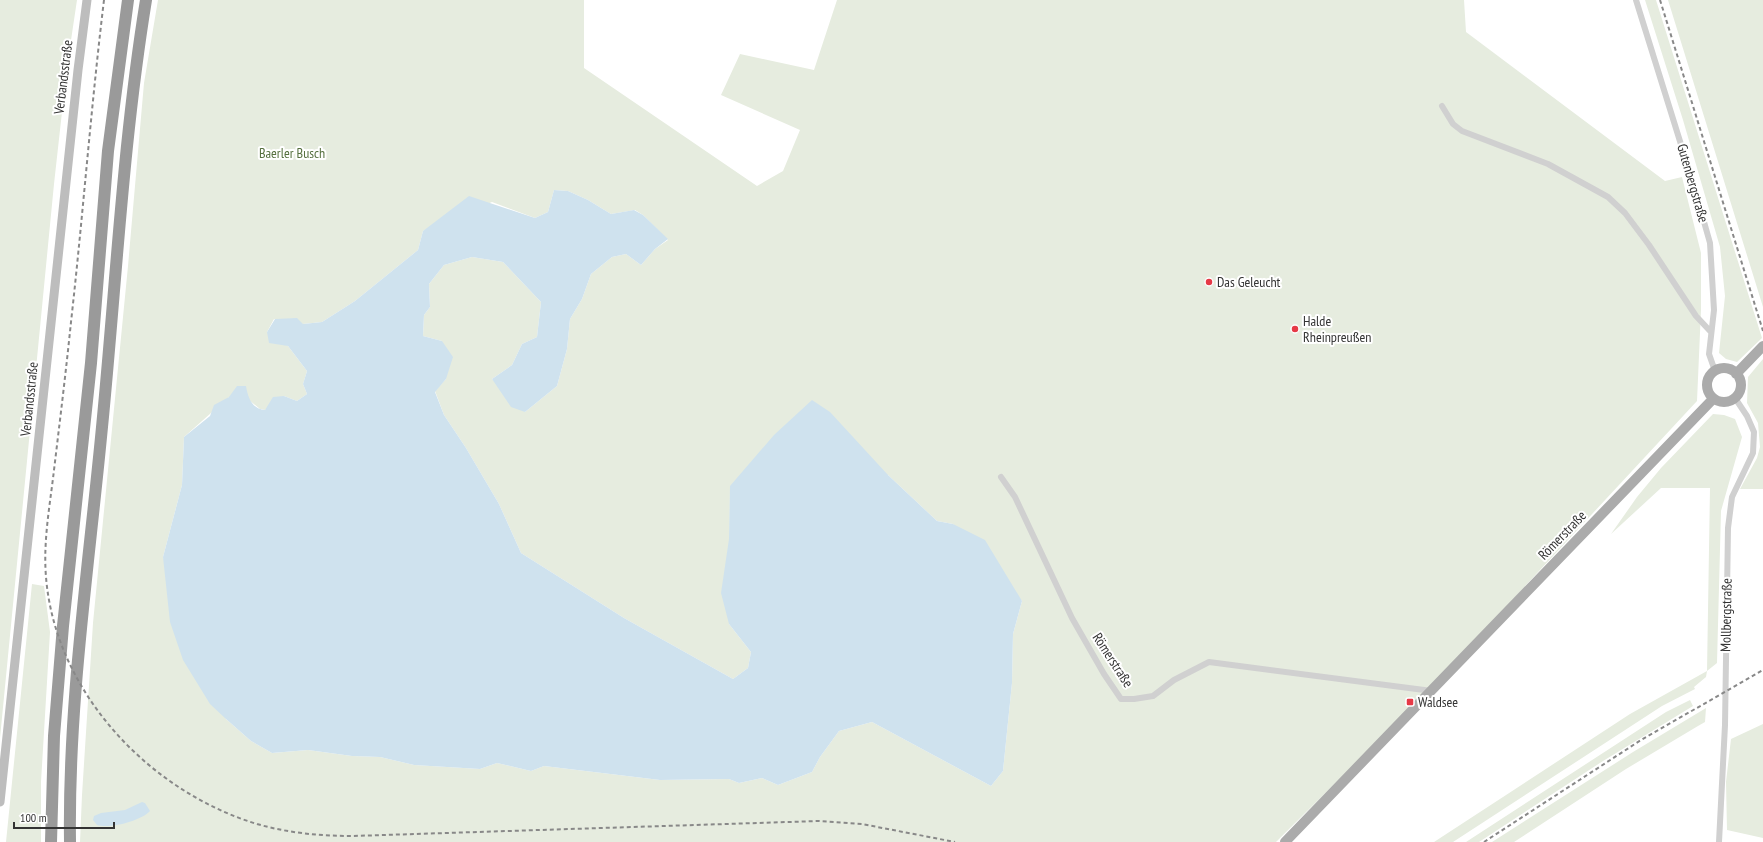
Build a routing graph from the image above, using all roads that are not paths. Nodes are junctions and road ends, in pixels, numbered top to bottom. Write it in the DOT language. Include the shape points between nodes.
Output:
graph roads {
  1 [pos="87,0"];
  2 [pos="128,0"];
  3 [pos="146,0"];
  4 [pos="1636,0"];
  5 [pos="1442,106"];
  6 [pos="1711,332"];
  7 [pos="1763,346"];
  8 [pos="1715,371"];
  9 [pos="1736,374"];
  10 [pos="1734,398"];
  11 [pos="1713,399"];
  12 [pos="1001,477"];
  13 [pos="1432,691"];
  14 [pos="0,802"];
  15 [pos="51,842"];
  16 [pos="70,842"];
  17 [pos="1285,842"];
  18 [pos="1719,842"];
  1 -- 14 [label="main road, Verbandsstraße"];
  2 -- 15 [label="highway" via="108,151 91,363 63,626 54,736"];
  3 -- 16 [label="highway" via="130,105 107,377 76,685 69,790"];
  4 -- 6 [label="street, Gutenbergstraße" via="1710,243 1713,294"];
  5 -- 6 [label="street" via="1453,124 1462,131 1548,164 1608,197 1649,245 1696,316"];
  6 -- 8 [label="street, Gutenbergstraße" via="1709,354"];
  7 -- 9 [label="main road"];
  8 -- 9 [label="main road" via="1728,369"];
  8 -- 11 [label="main road" via="1707,384"];
  9 -- 10 [label="main road" via="1740,389"];
  10 -- 11 [label="main road" via="1726,402"];
  10 -- 18 [label="street, Mollbergstraße" via="1747,416 1754,432 1752,453 1732,496 1728,528 1725,725"];
  11 -- 13 [label="main road, Römerstraße"];
  12 -- 13 [label="street, Römerstraße" via="1015,497 1087,646 1121,699 1153,696 1174,680 1209,662"];
  13 -- 17 [label="main road, Römerstraße"];
}
